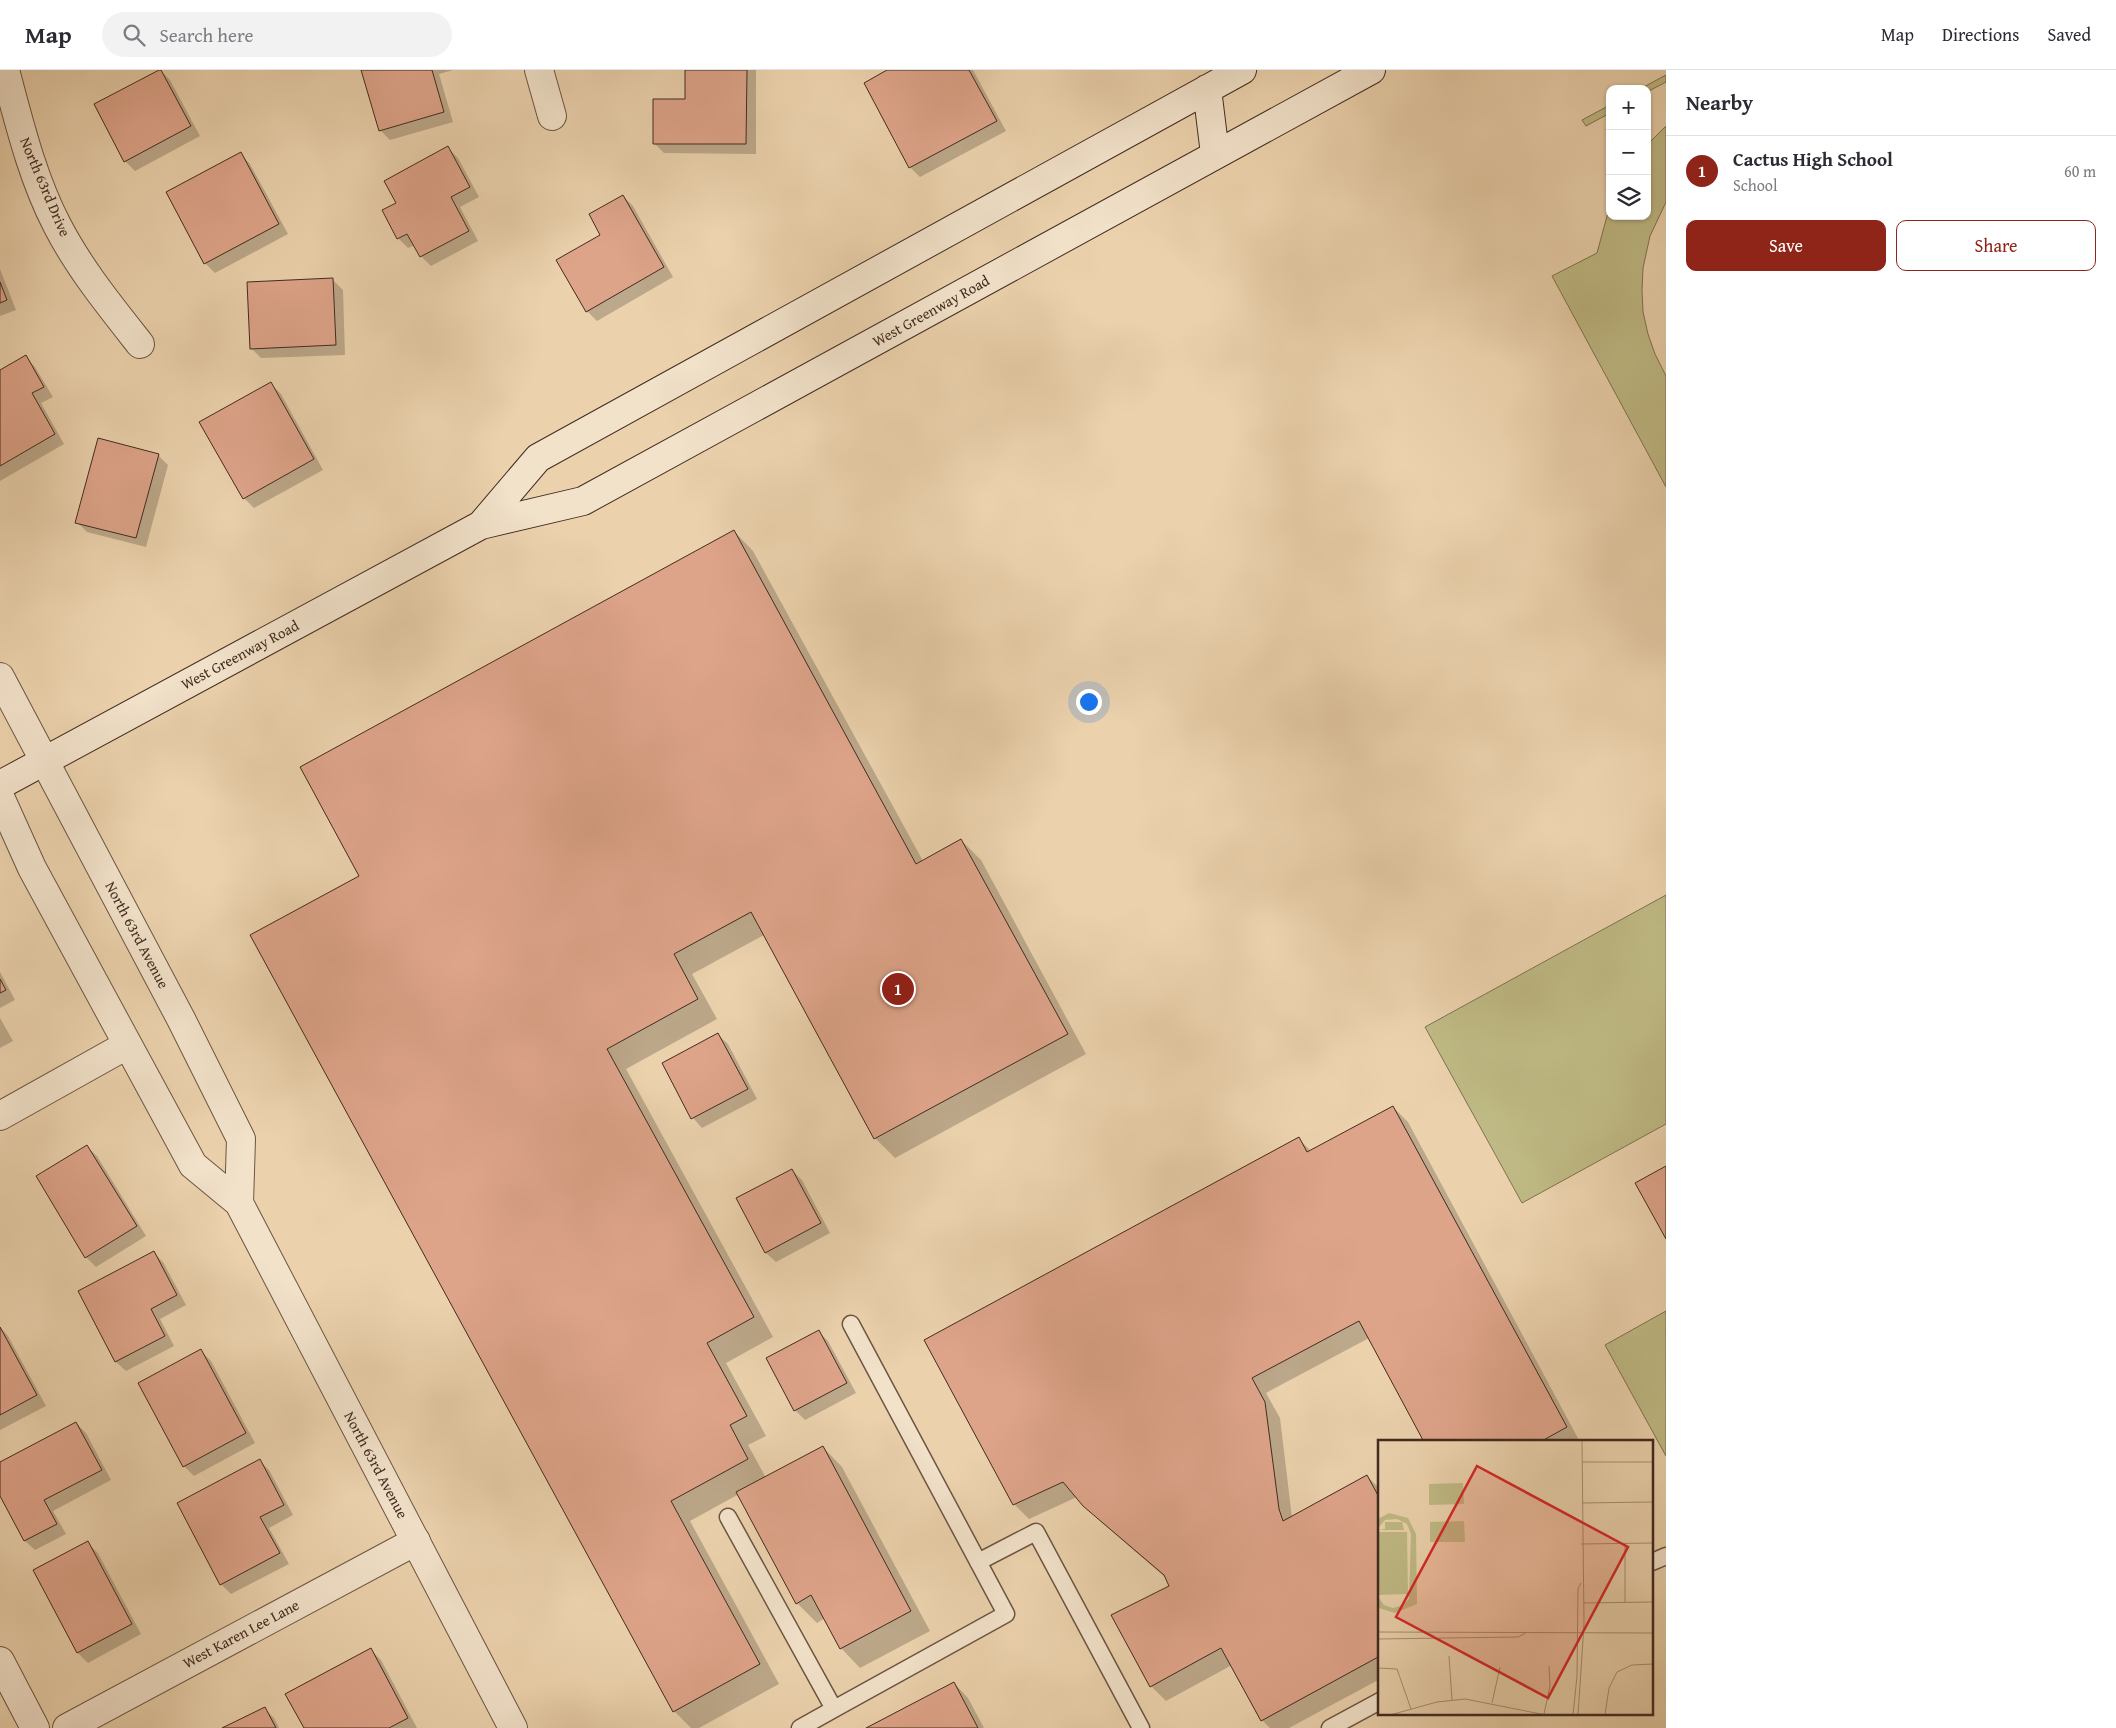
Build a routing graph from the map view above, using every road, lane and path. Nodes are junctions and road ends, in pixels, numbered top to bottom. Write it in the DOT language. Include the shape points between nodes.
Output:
graph roads {
  1 [pos="5,70"];
  2 [pos="539,70"];
  3 [pos="1242,70"];
  4 [pos="1371,70"];
  5 [pos="1207,89"];
  6 [pos="552,116"];
  7 [pos="1215,154"];
  8 [pos="140,344"];
  9 [pos="481,525"];
  10 [pos="0,677"];
  11 [pos="44,761"];
  12 [pos="0,785"];
  13 [pos="0,797"];
  14 [pos="127,1045"];
  15 [pos="0,1116"];
  16 [pos="239,1203"];
  17 [pos="850,1324"];
  18 [pos="728,1517"];
  19 [pos="416,1541"];
  20 [pos="1666,1556"];
  21 [pos="1654,1561"];
  22 [pos="978,1562"];
  23 [pos="0,1661"];
  24 [pos="1378,1702"];
  25 [pos="834,1709"];
  26 [pos="35,1728"];
  27 [pos="67,1728"];
  28 [pos="513,1728"];
  29 [pos="800,1728"];
  30 [pos="1142,1728"];
  31 [pos="1330,1728"];
  1 -- 8 [label="street, North 63rd Drive" via="22,134 57,224 86,273"];
  2 -- 6 [label="street"];
  3 -- 5 [label="street, West Greenway Road"];
  4 -- 7 [label="street, West Greenway Road"];
  5 -- 7 [label="street"];
  5 -- 9 [label="street, West Greenway Road" via="538,458"];
  7 -- 9 [label="street, West Greenway Road" via="583,502"];
  9 -- 11 [label="street, West Greenway Road"];
  10 -- 11 [label="street, North 63rd Avenue"];
  11 -- 12 [label="street, West Greenway Road"];
  11 -- 16 [label="street, North 63rd Avenue" via="182,1019 241,1139"];
  13 -- 14 [label="street, North 63rd Avenue" via="32,868"];
  14 -- 15 [label="street"];
  14 -- 16 [label="street, North 63rd Avenue" via="193,1165"];
  16 -- 19 [label="street, North 63rd Avenue"];
  17 -- 22 [label="lane"];
  18 -- 25 [label="lane"];
  19 -- 27 [label="street, West Karen Lee Lane"];
  19 -- 28 [label="street, North 63rd Avenue"];
  20 -- 21 [label="lane"];
  22 -- 25 [label="lane" via="1006,1614"];
  22 -- 30 [label="lane" via="1036,1532"];
  23 -- 26 [label="street"];
  24 -- 31 [label="lane"];
  25 -- 29 [label="lane"];
}
